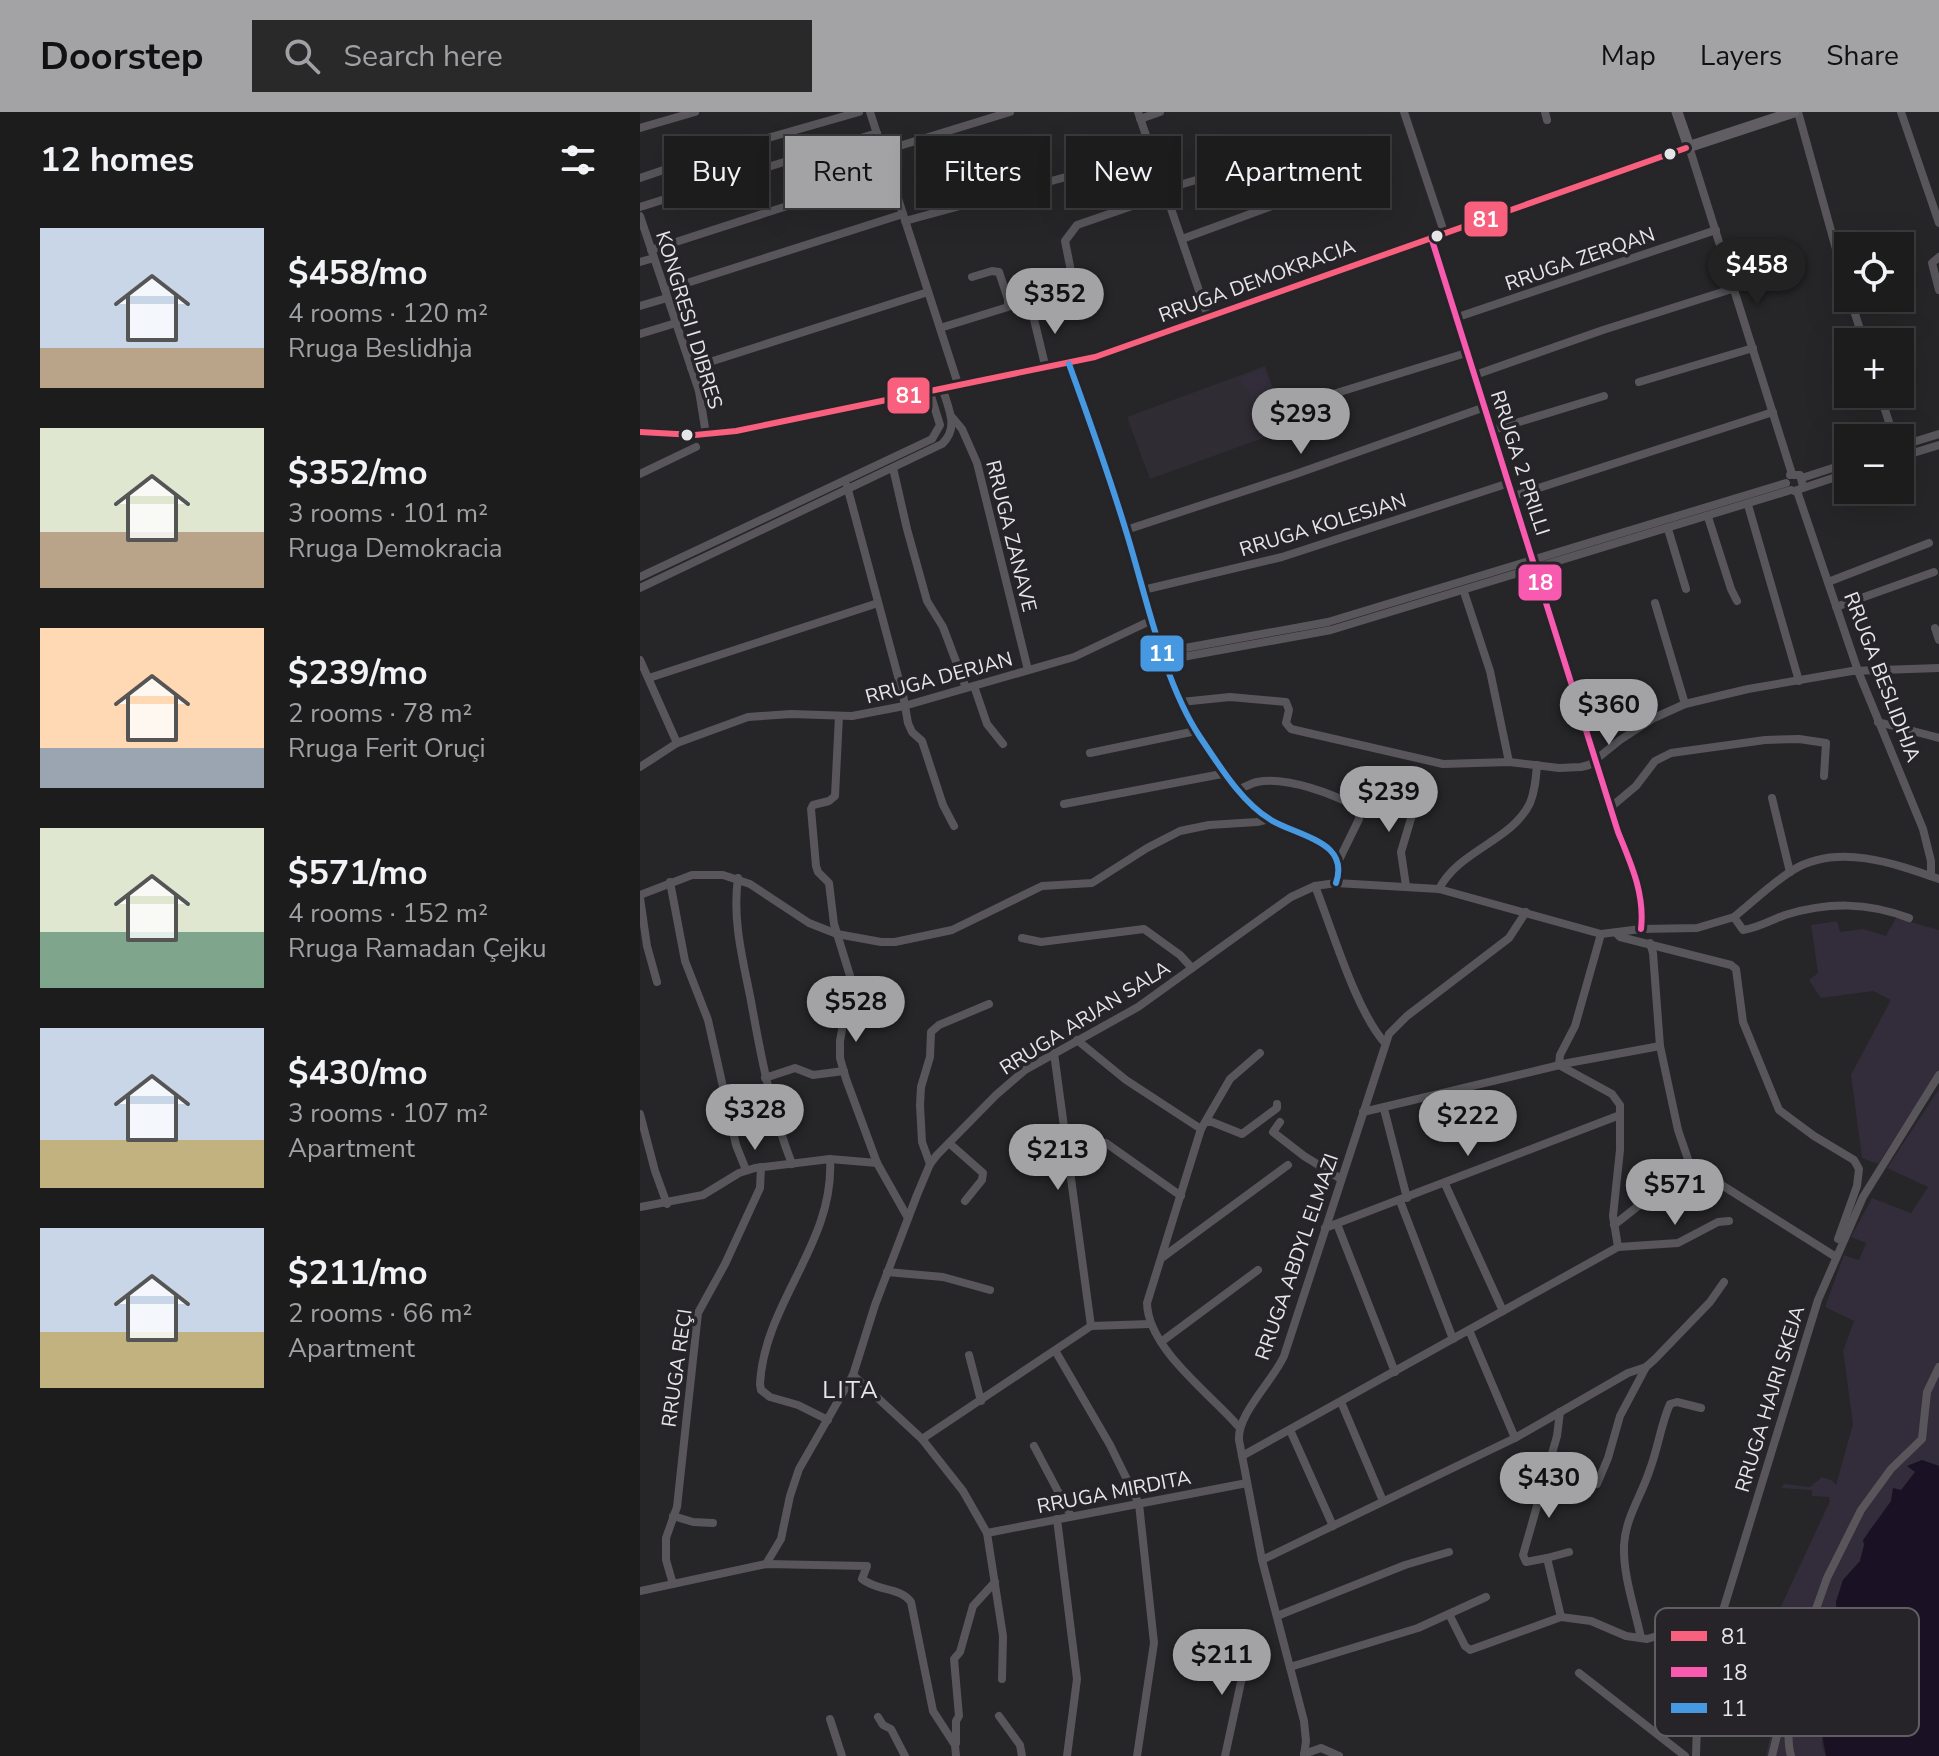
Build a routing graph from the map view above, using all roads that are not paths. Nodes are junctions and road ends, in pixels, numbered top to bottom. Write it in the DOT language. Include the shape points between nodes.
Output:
graph roads {
  1 [pos="695,112"];
  2 [pos="859,112"];
  3 [pos="870,112"];
  4 [pos="1010,112"];
  5 [pos="1160,112"];
  6 [pos="1404,112"];
  7 [pos="1677,112"];
  8 [pos="1796,112"];
  9 [pos="1901,112"];
  10 [pos="1139,115"];
  11 [pos="640,128"];
  12 [pos="877,133"];
  13 [pos="878,136"];
  14 [pos="1147,136"];
  15 [pos="900,146"];
  16 [pos="1689,147"];
  17 [pos="1066,176"];
  18 [pos="640,178"];
  19 [pos="900,205"];
  20 [pos="640,207"];
  21 [pos="787,208"];
  22 [pos="1122,208"];
  23 [pos="1172,208"];
  24 [pos="1267,208"];
  25 [pos="640,216"];
  26 [pos="904,217"];
  27 [pos="1939,223"];
  28 [pos="1716,230"];
  29 [pos="1444,232"];
  30 [pos="1431,237"];
  31 [pos="1182,239"];
  32 [pos="1834,243"];
  33 [pos="652,254"];
  34 [pos="1939,257"];
  35 [pos="640,262"];
  36 [pos="1071,271"];
  37 [pos="972,277"];
  38 [pos="1735,288"];
  39 [pos="1939,290"];
  40 [pos="928,292"];
  41 [pos="666,294"];
  42 [pos="640,306"];
  43 [pos="1032,311"];
  44 [pos="1208,317"];
  45 [pos="1455,318"];
  46 [pos="676,323"];
  47 [pos="940,328"];
  48 [pos="640,334"];
  49 [pos="1753,348"];
  50 [pos="1466,353"];
  51 [pos="1069,364"];
  52 [pos="691,368"];
  53 [pos="1046,369"];
  54 [pos="1475,375"];
  55 [pos="1639,382"];
  56 [pos="959,387"];
  57 [pos="936,392"];
  58 [pos="1604,396"];
  59 [pos="1304,403"];
  60 [pos="1485,407"];
  61 [pos="1773,412"];
  62 [pos="951,416"];
  63 [pos="939,419"];
  64 [pos="1493,430"];
  65 [pos="640,432"];
  66 [pos="706,434"];
  67 [pos="1939,434"];
  68 [pos="1914,442"];
  69 [pos="1939,445"];
  70 [pos="696,447"];
  71 [pos="1914,453"];
  72 [pos="893,468"];
  73 [pos="1834,469"];
  74 [pos="640,474"];
  75 [pos="1834,476"];
  76 [pos="846,479"];
  77 [pos="1509,483"];
  78 [pos="1796,486"];
  79 [pos="848,490"];
  80 [pos="1514,496"];
  81 [pos="1748,505"];
  82 [pos="1708,517"];
  83 [pos="1668,529"];
  84 [pos="1126,530"];
  85 [pos="1929,543"];
  86 [pos="1536,564"];
  87 [pos="1934,572"];
  88 [pos="640,577"];
  89 [pos="1828,582"];
  90 [pos="640,588"];
  91 [pos="1686,589"];
  92 [pos="1143,590"];
  93 [pos="1464,592"];
  94 [pos="1737,601"];
  95 [pos="878,603"];
  96 [pos="1655,603"];
  97 [pos="1836,607"];
  98 [pos="1152,620"];
  99 [pos="1935,628"];
  100 [pos="1939,640"];
  101 [pos="1164,656"];
  102 [pos="640,660"];
  103 [pos="1939,668"];
  104 [pos="1028,670"];
  105 [pos="1858,671"];
  106 [pos="649,678"];
  107 [pos="1799,681"];
  108 [pos="970,687"];
  109 [pos="1181,702"];
  110 [pos="1685,704"];
  111 [pos="904,706"];
  112 [pos="839,716"];
  113 [pos="1878,722"];
  114 [pos="1196,731"];
  115 [pos="1939,738"];
  116 [pos="677,743"];
  117 [pos="1003,744"];
  118 [pos="1090,753"];
  119 [pos="1596,760"];
  120 [pos="1509,762"];
  121 [pos="1537,765"];
  122 [pos="640,767"];
  123 [pos="1227,773"];
  124 [pos="1824,776"];
  125 [pos="1421,785"];
  126 [pos="1240,789"];
  127 [pos="1772,798"];
  128 [pos="1064,804"];
  129 [pos="1611,807"];
  130 [pos="1269,819"];
  131 [pos="954,826"];
  132 [pos="1338,862"];
  133 [pos="1790,872"];
  134 [pos="738,878"];
  135 [pos="1935,878"];
  136 [pos="670,882"];
  137 [pos="1336,883"];
  138 [pos="1315,886"];
  139 [pos="1406,886"];
  140 [pos="1439,889"];
  141 [pos="640,896"];
  142 [pos="1526,912"];
  143 [pos="1734,917"];
  144 [pos="1909,918"];
  145 [pos="1641,929"];
  146 [pos="1616,933"];
  147 [pos="837,934"];
  148 [pos="1601,934"];
  149 [pos="1022,938"];
  150 [pos="1650,943"];
  151 [pos="1192,968"];
  152 [pos="657,982"];
  153 [pos="989,1004"];
  154 [pos="1077,1040"];
  155 [pos="1385,1043"];
  156 [pos="1660,1046"];
  157 [pos="1054,1053"];
  158 [pos="1260,1053"];
  159 [pos="1559,1065"];
  160 [pos="844,1071"];
  161 [pos="1939,1075"];
  162 [pos="765,1078"];
  163 [pos="1277,1104"];
  164 [pos="1384,1109"];
  165 [pos="1363,1112"];
  166 [pos="640,1114"];
  167 [pos="1620,1115"];
  168 [pos="1280,1122"];
  169 [pos="1204,1126"];
  170 [pos="949,1143"];
  171 [pos="1106,1143"];
  172 [pos="830,1159"];
  173 [pos="877,1163"];
  174 [pos="792,1164"];
  175 [pos="930,1164"];
  176 [pos="1288,1165"];
  177 [pos="1690,1165"];
  178 [pos="761,1167"];
  179 [pos="746,1170"];
  180 [pos="1341,1179"];
  181 [pos="1445,1184"];
  182 [pos="1181,1196"];
  183 [pos="1403,1200"];
  184 [pos="965,1201"];
  185 [pos="667,1204"];
  186 [pos="640,1207"];
  187 [pos="908,1218"];
  188 [pos="1729,1221"];
  189 [pos="1337,1224"];
  190 [pos="1614,1225"];
  191 [pos="1325,1228"];
  192 [pos="1618,1247"];
  193 [pos="1834,1256"];
  194 [pos="1162,1257"];
  195 [pos="1258,1270"];
  196 [pos="887,1272"];
  197 [pos="1724,1282"];
  198 [pos="990,1290"];
  199 [pos="1503,1311"];
  200 [pos="1150,1324"];
  201 [pos="1091,1326"];
  202 [pos="1469,1330"];
  203 [pos="1453,1339"];
  204 [pos="1161,1342"];
  205 [pos="1056,1352"];
  206 [pos="969,1355"];
  207 [pos="1646,1367"];
  208 [pos="1939,1367"];
  209 [pos="1395,1372"];
  210 [pos="853,1375"];
  211 [pos="981,1401"];
  212 [pos="1341,1402"];
  213 [pos="1701,1408"];
  214 [pos="1560,1412"];
  215 [pos="828,1420"];
  216 [pos="1239,1427"];
  217 [pos="1290,1430"];
  218 [pos="1515,1438"];
  219 [pos="922,1439"];
  220 [pos="1034,1446"];
  221 [pos="1242,1456"];
  222 [pos="1247,1483"];
  223 [pos="1597,1484"];
  224 [pos="1383,1501"];
  225 [pos="1139,1504"];
  226 [pos="673,1516"];
  227 [pos="1071,1516"];
  228 [pos="1057,1519"];
  229 [pos="713,1523"];
  230 [pos="1333,1526"];
  231 [pos="987,1533"];
  232 [pos="1449,1552"];
  233 [pos="1569,1552"];
  234 [pos="1547,1558"];
  235 [pos="1262,1560"];
  236 [pos="766,1564"];
  237 [pos="995,1582"];
  238 [pos="673,1584"];
  239 [pos="640,1591"];
  240 [pos="1486,1597"];
  241 [pos="1724,1608"];
  242 [pos="1816,1608"];
  243 [pos="1277,1616"];
  244 [pos="1450,1616"];
  245 [pos="1561,1617"];
  246 [pos="1655,1634"];
  247 [pos="1641,1638"];
  248 [pos="1249,1645"];
  249 [pos="1290,1667"];
  250 [pos="1579,1673"];
  251 [pos="1002,1679"];
  252 [pos="999,1716"];
  253 [pos="878,1717"];
  254 [pos="830,1719"];
  255 [pos="1655,1733"];
  256 [pos="1659,1736"];
  257 [pos="1697,1736"];
  258 [pos="1776,1736"];
  259 [pos="1787,1736"];
  260 [pos="955,1745"];
  261 [pos="1304,1755"];
  262 [pos="842,1756"];
  263 [pos="905,1756"];
  264 [pos="956,1756"];
  265 [pos="1022,1756"];
  266 [pos="1067,1756"];
  267 [pos="1137,1756"];
  268 [pos="1225,1756"];
  269 [pos="1339,1756"];
  270 [pos="1685,1756"];
  271 [pos="1696,1756"];
  272 [pos="1772,1756"];
  273 [pos="1791,1756"];
  1 -- 11 [label="street"];
  2 -- 18 [label="street"];
  3 -- 12 [label="street"];
  4 -- 15 [label="street"];
  5 -- 10 [label="street"];
  6 -- 29 [label="street"];
  7 -- 16 [label="main road"];
  8 -- 16 [label="main road, RRUGA DEMOKRACIA"];
  8 -- 32 [label="street"];
  9 -- 27 [label="street"];
  10 -- 14 [label="street"];
  12 -- 13 [label="street"];
  12 -- 20 [label="street"];
  16 -- 28 [label="street"];
  16 -- 29 [label="main road, RRUGA DEMOKRACIA"];
  17 -- 26 [label="street"];
  19 -- 26 [label="street"];
  21 -- 33 [label="street"];
  22 -- 36 [label="street" via="1077,225 1065,241"];
  23 -- 31 [label="street"];
  24 -- 31 [label="street"];
  25 -- 33 [label="street, KONGRESI I DIBRES"];
  26 -- 40 [label="street"];
  26 -- 41 [label="street"];
  28 -- 38 [label="street"];
  28 -- 45 [label="street, RRUGA ZERQAN"];
  29 -- 30 [label="main road, RRUGA DEMOKRACIA"];
  30 -- 44 [label="main road, RRUGA DEMOKRACIA"];
  30 -- 45 [label="street, RRUGA 2 PRILLI"];
  31 -- 44 [label="street"];
  33 -- 35 [label="street"];
  33 -- 41 [label="street, KONGRESI I DIBRES"];
  34 -- 39 [label="street" via="1932,269"];
  37 -- 47 [label="street" via="999,272 1008,307"];
  38 -- 49 [label="street"];
  38 -- 54 [label="street"];
  40 -- 47 [label="street"];
  40 -- 52 [label="street"];
  41 -- 42 [label="street"];
  41 -- 46 [label="street, KONGRESI I DIBRES"];
  43 -- 53 [label="street"];
  44 -- 51 [label="main road, RRUGA DEMOKRACIA"];
  45 -- 50 [label="street, RRUGA 2 PRILLI"];
  46 -- 48 [label="street"];
  46 -- 52 [label="street, KONGRESI I DIBRES"];
  47 -- 56 [label="street"];
  49 -- 55 [label="street"];
  49 -- 61 [label="street"];
  50 -- 54 [label="street, RRUGA 2 PRILLI"];
  50 -- 59 [label="street"];
  51 -- 53 [label="main road, RRUGA DEMOKRACIA"];
  51 -- 84 [label="street"];
  52 -- 66 [label="street, KONGRESI I DIBRES"];
  53 -- 56 [label="main road, RRUGA DEMOKRACIA"];
  54 -- 60 [label="street, RRUGA 2 PRILLI"];
  56 -- 57 [label="main road, RRUGA DEMOKRACIA"];
  57 -- 62 [label="street, RRUGA ZANAVE"];
  57 -- 63 [label="street"];
  57 -- 66 [label="main road, RRUGA DEMOKRACIA"];
  58 -- 64 [label="street"];
  60 -- 64 [label="street, RRUGA 2 PRILLI"];
  60 -- 84 [label="street"];
  61 -- 78 [label="street"];
  61 -- 80 [label="street"];
  62 -- 63 [label="street"];
  62 -- 72 [label="street" via="945,442"];
  62 -- 104 [label="street, RRUGA ZANAVE" via="977,463"];
  63 -- 76 [label="street" via="932,439"];
  64 -- 77 [label="street, RRUGA 2 PRILLI"];
  65 -- 66 [label="main road, RRUGA DEMOKRACIA"];
  67 -- 68 [label="street"];
  69 -- 71 [label="street"];
  70 -- 74 [label="street"];
  72 -- 79 [label="street"];
  72 -- 108 [label="street" via="927,601"];
  73 -- 78 [label="street"];
  75 -- 78 [label="street"];
  76 -- 79 [label="street"];
  76 -- 88 [label="street"];
  77 -- 80 [label="street, RRUGA 2 PRILLI"];
  77 -- 92 [label="street, RRUGA KOLESJAN" via="1282,557"];
  78 -- 81 [label="street"];
  78 -- 86 [label="street"];
  78 -- 89 [label="street, RRUGA BESLIDHJA"];
  79 -- 90 [label="street"];
  79 -- 95 [label="street"];
  80 -- 86 [label="street, RRUGA 2 PRILLI"];
  81 -- 82 [label="street"];
  81 -- 107 [label="street"];
  82 -- 83 [label="street"];
  82 -- 94 [label="street"];
  83 -- 86 [label="street"];
  83 -- 91 [label="street"];
  84 -- 92 [label="street"];
  85 -- 89 [label="street"];
  86 -- 93 [label="street"];
  86 -- 101 [label="street" via="1328,622"];
  86 -- 119 [label="street, RRUGA 2 PRILLI"];
  87 -- 97 [label="street"];
  89 -- 97 [label="street, RRUGA BESLIDHJA"];
  92 -- 98 [label="street"];
  93 -- 101 [label="street" via="1308,636"];
  93 -- 120 [label="street" via="1490,671"];
  95 -- 106 [label="street"];
  95 -- 111 [label="street"];
  96 -- 110 [label="street"];
  97 -- 105 [label="street, RRUGA BESLIDHJA"];
  98 -- 101 [label="street"];
  98 -- 104 [label="street, RRUGA DERJAN" via="1074,657"];
  99 -- 100 [label="street"];
  101 -- 109 [label="street"];
  102 -- 106 [label="street"];
  103 -- 105 [label="street"];
  104 -- 108 [label="street, RRUGA DERJAN"];
  105 -- 107 [label="street"];
  105 -- 113 [label="street, RRUGA BESLIDHJA"];
  106 -- 116 [label="street"];
  107 -- 110 [label="street"];
  108 -- 111 [label="street, RRUGA DERJAN"];
  108 -- 117 [label="street"];
  109 -- 114 [label="street"];
  109 -- 120 [label="street" via="1230,697 1286,702 1291,729 1443,764"];
  110 -- 119 [label="street" via="1636,729"];
  111 -- 112 [label="street, RRUGA DERJAN"];
  111 -- 131 [label="street"];
  112 -- 116 [label="street, RRUGA DERJAN" via="748,717"];
  112 -- 147 [label="street" via="835,796 811,809 816,866 829,883"];
  113 -- 115 [label="street"];
  113 -- 135 [label="street, RRUGA BESLIDHJA" via="1923,829"];
  114 -- 118 [label="street"];
  114 -- 123 [label="street"];
  116 -- 122 [label="street, RRUGA DERJAN"];
  119 -- 121 [label="street" via="1581,767"];
  119 -- 129 [label="street, RRUGA 2 PRILLI"];
  120 -- 121 [label="street"];
  121 -- 140 [label="street" via="1532,798 1521,815 1459,864"];
  123 -- 126 [label="street"];
  123 -- 128 [label="street"];
  124 -- 129 [label="street" via="1826,743 1765,740 1686,750 1655,761"];
  125 -- 139 [label="street" via="1401,852"];
  126 -- 130 [label="street"];
  126 -- 132 [label="street" via="1264,781 1298,785 1359,809"];
  127 -- 133 [label="street"];
  129 -- 145 [label="street, RRUGA 2 PRILLI" via="1641,895"];
  130 -- 132 [label="street" via="1323,845"];
  130 -- 147 [label="street" via="1180,831 1092,883 1042,886 937,935 881,942"];
  132 -- 137 [label="street"];
  133 -- 135 [label="street, RRUGA ARJAN SALA" via="1838,856"];
  133 -- 143 [label="street, RRUGA ARJAN SALA"];
  134 -- 136 [label="street" via="696,874"];
  134 -- 147 [label="street" via="809,923"];
  134 -- 162 [label="street" via="735,915"];
  136 -- 141 [label="street"];
  136 -- 179 [label="street" via="685,961 708,1020"];
  137 -- 138 [label="street, RRUGA ARJAN SALA"];
  137 -- 139 [label="street, RRUGA ARJAN SALA"];
  138 -- 151 [label="street, RRUGA ARJAN SALA" via="1289,898"];
  138 -- 155 [label="street" via="1366,1014"];
  139 -- 140 [label="street, RRUGA ARJAN SALA"];
  140 -- 142 [label="street, RRUGA ARJAN SALA"];
  141 -- 152 [label="street"];
  142 -- 148 [label="street, RRUGA ARJAN SALA"];
  142 -- 155 [label="street" via="1509,938 1394,1027"];
  143 -- 144 [label="street" via="1743,930 1840,904"];
  143 -- 145 [label="street, RRUGA ARJAN SALA" via="1697,928"];
  145 -- 146 [label="street, RRUGA ARJAN SALA"];
  146 -- 148 [label="street, RRUGA ARJAN SALA"];
  146 -- 150 [label="street"];
  147 -- 160 [label="street" via="851,979 840,1041"];
  148 -- 159 [label="street"];
  149 -- 151 [label="street" via="1041,942 1144,929"];
  150 -- 156 [label="street"];
  150 -- 193 [label="street" via="1736,969 1743,1022 1779,1110 1854,1160 1860,1176"];
  151 -- 154 [label="street, RRUGA ARJAN SALA" via="1138,1007"];
  153 -- 175 [label="street" via="931,1032 920,1105 922,1142"];
  154 -- 157 [label="street, RRUGA ARJAN SALA"];
  154 -- 169 [label="street" via="1126,1080"];
  155 -- 165 [label="street, RRUGA ABDYL ELMAZI"];
  156 -- 159 [label="street"];
  156 -- 177 [label="street"];
  157 -- 170 [label="street, RRUGA ARJAN SALA" via="1009,1083"];
  157 -- 201 [label="street"];
  158 -- 169 [label="street" via="1230,1079"];
  159 -- 164 [label="street"];
  159 -- 167 [label="street" via="1612,1094"];
  160 -- 162 [label="street" via="813,1075 795,1068"];
  160 -- 173 [label="street"];
  161 -- 193 [label="street, RRUGA HAJRI SKEJA" via="1878,1171"];
  162 -- 174 [label="street"];
  163 -- 169 [label="street" via="1242,1134 1212,1122"];
  164 -- 165 [label="street"];
  164 -- 183 [label="street"];
  165 -- 180 [label="street, RRUGA ABDYL ELMAZI"];
  166 -- 185 [label="street"];
  167 -- 181 [label="street"];
  167 -- 190 [label="street"];
  168 -- 180 [label="street" via="1273,1132"];
  169 -- 182 [label="street"];
  170 -- 175 [label="street, RRUGA ARJAN SALA"];
  170 -- 184 [label="street" via="983,1173"];
  171 -- 182 [label="street"];
  172 -- 173 [label="street"];
  172 -- 174 [label="street"];
  172 -- 215 [label="street" via="827,1204 767,1343 760,1384 770,1397"];
  173 -- 187 [label="street"];
  174 -- 178 [label="street"];
  175 -- 187 [label="street, RRUGA ARJAN SALA"];
  176 -- 194 [label="street"];
  177 -- 190 [label="street"];
  177 -- 193 [label="street"];
  178 -- 179 [label="street"];
  178 -- 226 [label="street, RRUGA REÇI" via="760,1188 698,1313"];
  179 -- 185 [label="street" via="703,1195"];
  180 -- 191 [label="street, RRUGA ABDYL ELMAZI"];
  181 -- 183 [label="street"];
  181 -- 199 [label="street"];
  182 -- 194 [label="street"];
  183 -- 189 [label="street"];
  183 -- 203 [label="street"];
  185 -- 186 [label="street"];
  187 -- 196 [label="street, RRUGA ARJAN SALA"];
  188 -- 192 [label="street" via="1678,1243"];
  189 -- 191 [label="street"];
  189 -- 209 [label="street"];
  190 -- 192 [label="street"];
  191 -- 216 [label="street, RRUGA ABDYL ELMAZI" via="1284,1356"];
  192 -- 199 [label="street"];
  193 -- 241 [label="street, RRUGA HAJRI SKEJA"];
  194 -- 200 [label="street" via="1147,1303"];
  195 -- 204 [label="street"];
  196 -- 198 [label="street" via="943,1277"];
  196 -- 210 [label="street, RRUGA ARJAN SALA"];
  197 -- 207 [label="street"];
  199 -- 202 [label="street"];
  200 -- 201 [label="street"];
  200 -- 204 [label="street"];
  201 -- 205 [label="street"];
  202 -- 203 [label="street"];
  202 -- 218 [label="street"];
  203 -- 209 [label="street"];
  204 -- 216 [label="street"];
  205 -- 211 [label="street"];
  205 -- 225 [label="street"];
  206 -- 211 [label="street"];
  207 -- 214 [label="street"];
  207 -- 223 [label="street" via="1620,1416"];
  208 -- 242 [label="street" via="1927,1392 1922,1439 1891,1469 1856,1520"];
  209 -- 212 [label="street"];
  210 -- 215 [label="street, RRUGA ARJAN SALA"];
  210 -- 219 [label="street"];
  211 -- 219 [label="street"];
  212 -- 217 [label="street"];
  212 -- 224 [label="street"];
  213 -- 247 [label="street" via="1670,1404 1626,1535 1626,1567"];
  214 -- 218 [label="street"];
  214 -- 234 [label="street" via="1523,1555 1530,1563"];
  215 -- 236 [label="street, RRUGA ARJAN SALA" via="799,1469 781,1539"];
  216 -- 221 [label="street"];
  217 -- 221 [label="street"];
  217 -- 230 [label="street"];
  218 -- 224 [label="street"];
  219 -- 231 [label="street" via="963,1491"];
  220 -- 227 [label="street"];
  221 -- 222 [label="street"];
  222 -- 225 [label="street, RRUGA MIRDITA"];
  222 -- 235 [label="street"];
  224 -- 230 [label="street"];
  225 -- 227 [label="street, RRUGA MIRDITA"];
  225 -- 267 [label="street" via="1154,1643"];
  226 -- 229 [label="street"];
  226 -- 238 [label="street, RRUGA REÇI" via="665,1548"];
  227 -- 228 [label="street, RRUGA MIRDITA"];
  228 -- 231 [label="street, RRUGA MIRDITA"];
  228 -- 266 [label="street" via="1077,1679"];
  230 -- 235 [label="street"];
  231 -- 237 [label="street"];
  232 -- 243 [label="street"];
  233 -- 234 [label="street"];
  234 -- 245 [label="street"];
  235 -- 243 [label="street"];
  236 -- 238 [label="street"];
  236 -- 260 [label="street" via="867,1566 862,1579 906,1595 933,1711"];
  237 -- 251 [label="street" via="1003,1636"];
  237 -- 260 [label="street" via="973,1606 954,1659 959,1716"];
  238 -- 239 [label="street"];
  240 -- 244 [label="street"];
  243 -- 249 [label="street"];
  244 -- 245 [label="street" via="1470,1650"];
  244 -- 249 [label="street"];
  245 -- 247 [label="street"];
  246 -- 247 [label="street"];
  248 -- 268 [label="street"];
  249 -- 261 [label="street" via="1306,1732"];
  250 -- 255 [label="street"];
  252 -- 265 [label="street"];
  253 -- 263 [label="street"];
  254 -- 262 [label="street"];
  256 -- 270 [label="street"];
  257 -- 271 [label="street, RRUGA HAJRI SKEJA"];
  258 -- 272 [label="street"];
  259 -- 273 [label="street"];
  260 -- 264 [label="street"];
  261 -- 269 [label="street" via="1321,1748"];
}
